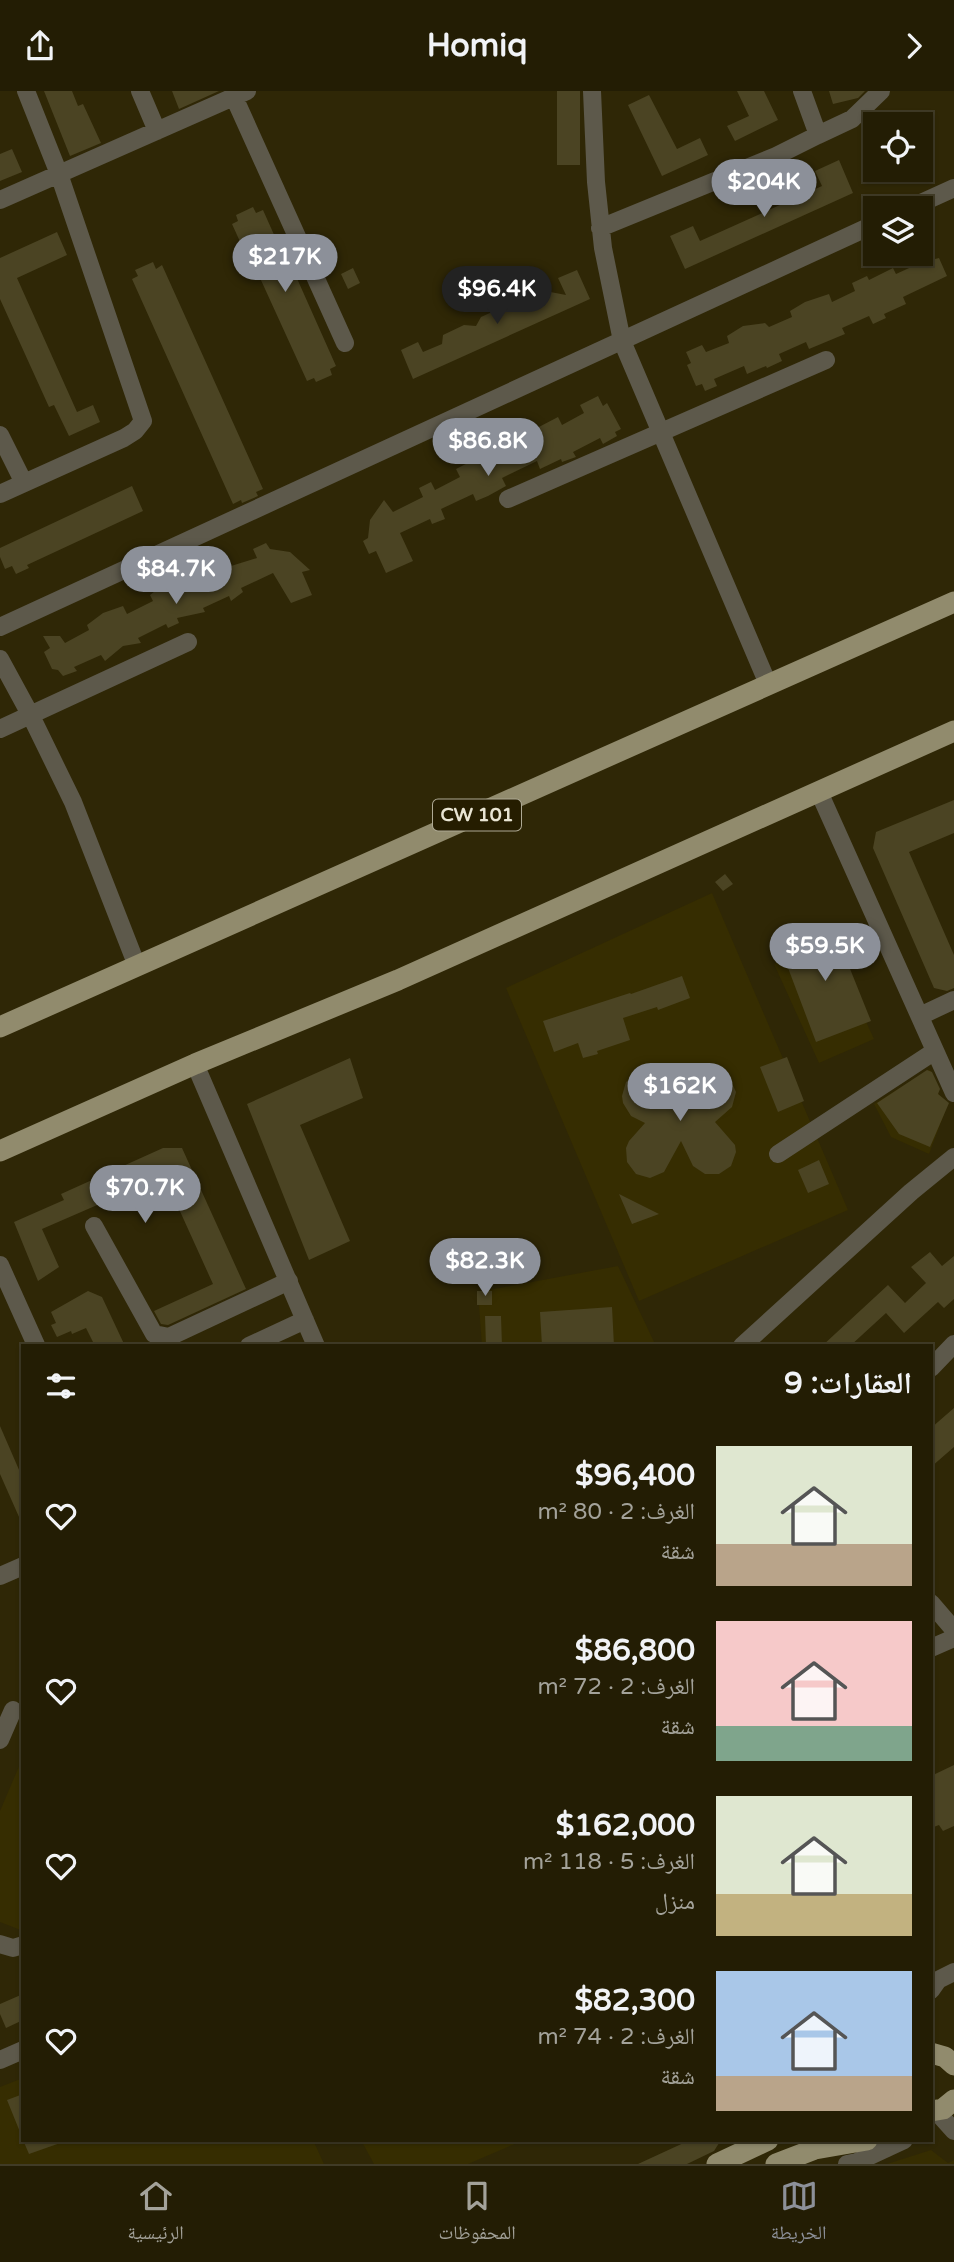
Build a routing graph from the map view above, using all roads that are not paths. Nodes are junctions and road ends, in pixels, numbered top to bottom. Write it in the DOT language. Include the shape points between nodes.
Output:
graph roads {
  1 [pos="26,91"];
  2 [pos="140,91"];
  3 [pos="592,91"];
  4 [pos="802,91"];
  5 [pos="881,91"];
  6 [pos="241,94"];
  7 [pos="157,131"];
  8 [pos="818,135"];
  9 [pos="60,174"];
  10 [pos="954,188"];
  11 [pos="933,198"];
  12 [pos="0,201"];
  13 [pos="600,227"];
  14 [pos="863,230"];
  15 [pos="622,341"];
  16 [pos="345,342"];
  17 [pos="826,360"];
  18 [pos="660,431"];
  19 [pos="0,435"];
  20 [pos="24,483"];
  21 [pos="0,494"];
  22 [pos="508,499"];
  23 [pos="954,603"];
  24 [pos="0,627"];
  25 [pos="188,642"];
  26 [pos="0,659"];
  27 [pos="768,684"];
  28 [pos="31,716"];
  29 [pos="0,729"];
  30 [pos="954,731"];
  31 [pos="819,792"];
  32 [pos="137,967"];
  33 [pos="954,1000"];
  34 [pos="920,1017"];
  35 [pos="0,1027"];
  36 [pos="935,1051"];
  37 [pos="195,1065"];
  38 [pos="954,1093"];
  39 [pos="0,1151"];
  40 [pos="778,1154"];
  41 [pos="954,1157"];
  42 [pos="94,1226"];
  43 [pos="0,1265"];
  44 [pos="289,1281"];
  45 [pos="8,1301"];
  46 [pos="305,1320"];
  47 [pos="35,1344"];
  48 [pos="253,1344"];
  49 [pos="315,1344"];
  50 [pos="744,1344"];
  51 [pos="954,1345"];
  52 [pos="933,1366"];
  53 [pos="21,1567"];
  54 [pos="0,1576"];
  55 [pos="933,1605"];
  56 [pos="954,1630"];
  57 [pos="954,1638"];
  58 [pos="933,1647"];
  59 [pos="12,1709"];
  60 [pos="0,1740"];
  61 [pos="0,1944"];
  62 [pos="21,1946"];
  63 [pos="954,1972"];
  64 [pos="933,1988"];
  65 [pos="21,2051"];
  66 [pos="0,2060"];
  67 [pos="764,2142"];
  68 [pos="845,2142"];
  69 [pos="900,2142"];
  70 [pos="812,2145"];
  71 [pos="717,2164"];
  72 [pos="776,2164"];
  73 [pos="846,2164"];
  1 -- 9 [label="street"];
  2 -- 7 [label="street"];
  3 -- 13 [label="street"];
  4 -- 8 [label="street"];
  5 -- 8 [label="street" via="852,119"];
  6 -- 7 [label="street"];
  6 -- 16 [label="street"];
  7 -- 9 [label="street"];
  8 -- 13 [label="street"];
  9 -- 12 [label="street"];
  9 -- 20 [label="street" via="143,421 124,438"];
  10 -- 11 [label="street"];
  13 -- 15 [label="street"];
  14 -- 15 [label="street"];
  15 -- 18 [label="street"];
  15 -- 24 [label="street"];
  17 -- 18 [label="street"];
  18 -- 22 [label="street"];
  18 -- 27 [label="street"];
  19 -- 20 [label="street"];
  20 -- 21 [label="street"];
  23 -- 27 [label="main road, CW 101"];
  25 -- 28 [label="street"];
  26 -- 28 [label="street"];
  27 -- 32 [label="main road, CW 101"];
  28 -- 29 [label="street"];
  28 -- 32 [label="street" via="73,802"];
  30 -- 31 [label="main road"];
  31 -- 34 [label="street"];
  31 -- 37 [label="main road"];
  32 -- 35 [label="main road, CW 101"];
  33 -- 34 [label="street"];
  34 -- 36 [label="street"];
  36 -- 38 [label="street"];
  36 -- 40 [label="street"];
  37 -- 39 [label="main road"];
  37 -- 44 [label="street"];
  41 -- 50 [label="street"];
  42 -- 44 [label="street" via="154,1334 161,1336 169,1337"];
  43 -- 45 [label="street"];
  44 -- 46 [label="street"];
  45 -- 47 [label="street"];
  46 -- 48 [label="street"];
  46 -- 49 [label="street"];
  51 -- 52 [label="street"];
  53 -- 54 [label="street"];
  55 -- 56 [label="street"];
  57 -- 58 [label="street"];
  59 -- 60 [label="street"];
  61 -- 62 [label="street"];
  63 -- 64 [label="street"];
  65 -- 66 [label="street"];
  67 -- 71 [label="main road"];
  68 -- 70 [label="main road"];
  69 -- 73 [label="street"];
  70 -- 72 [label="main road"];
  70 -- 73 [label="street" via="835,2162"];
}
